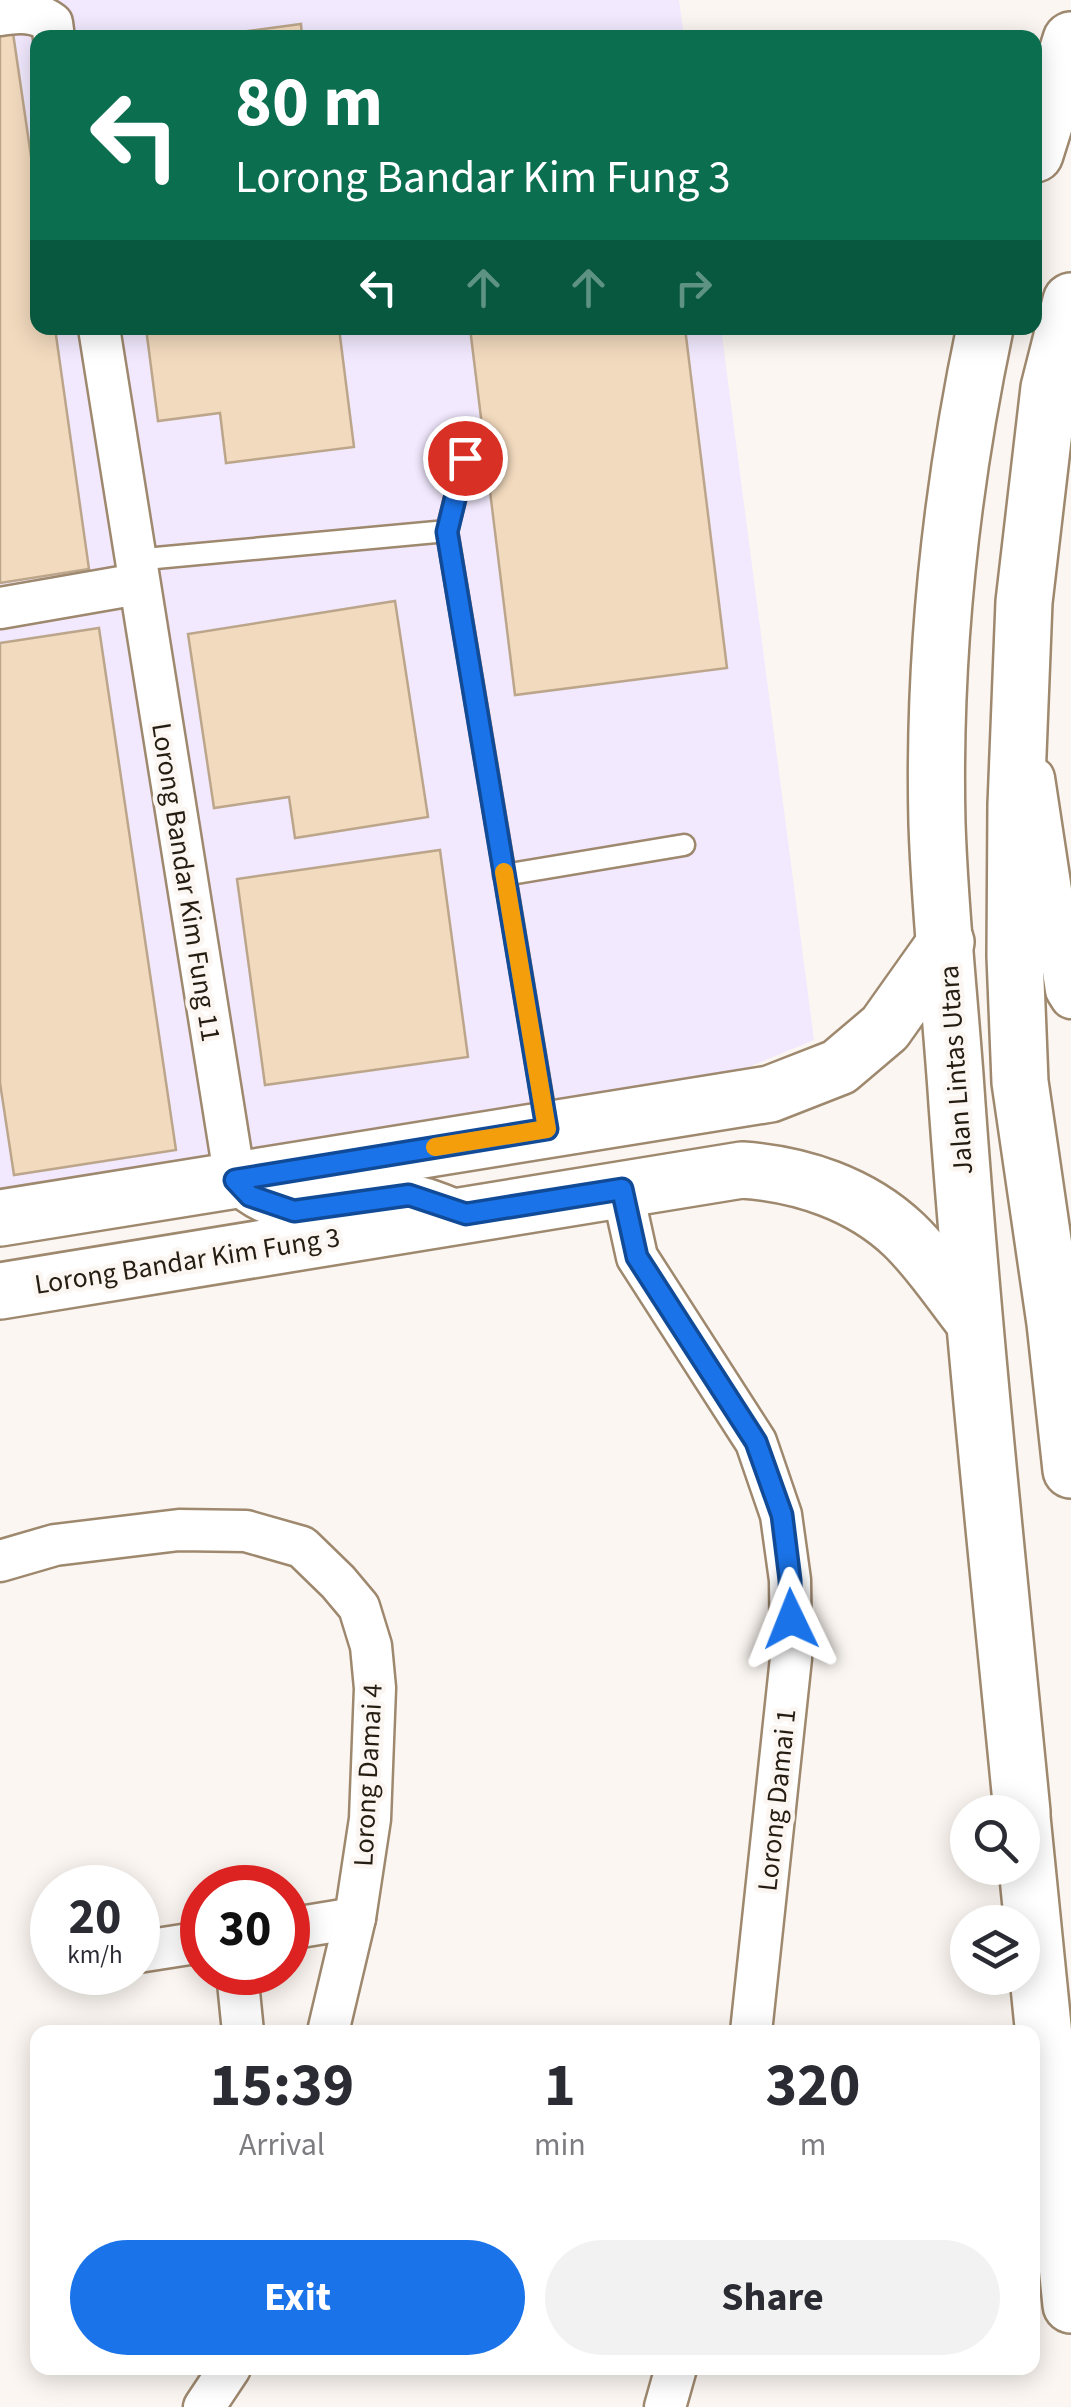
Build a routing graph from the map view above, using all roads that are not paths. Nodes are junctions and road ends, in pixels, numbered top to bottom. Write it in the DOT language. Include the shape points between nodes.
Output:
graph roads {
  1 [pos="10,14"];
  2 [pos="53,30"];
  3 [pos="1071,40"];
  4 [pos="1042,132"];
  5 [pos="1071,301"];
  6 [pos="100,335"];
  7 [pos="984,335"];
  8 [pos="465,458"];
  9 [pos="447,532"];
  10 [pos="136,572"];
  11 [pos="0,608"];
  12 [pos="1019,706"];
  13 [pos="684,845"];
  14 [pos="504,875"];
  15 [pos="946,942"];
  16 [pos="1071,998"];
  17 [pos="547,1129"];
  18 [pos="235,1180"];
  19 [pos="622,1189"];
  20 [pos="466,1214"];
  21 [pos="0,1218"];
  22 [pos="1071,1270"];
  23 [pos="0,1291"];
  24 [pos="972,1319"];
  25 [pos="1055,1323"];
  26 [pos="1071,1470"];
  27 [pos="0,1561"];
  28 [pos="1020,1795"];
  29 [pos="1029,1885"];
  30 [pos="355,1918"];
  31 [pos="310,1925"];
  32 [pos="239,1995"];
  33 [pos="242,2025"];
  34 [pos="330,2025"];
  35 [pos="752,2025"];
  36 [pos="1071,2304"];
  37 [pos="225,2375"];
  38 [pos="674,2375"];
  39 [pos="204,2407"];
  40 [pos="666,2407"];
  1 -- 2 [label="street" via="42,16"];
  3 -- 4 [label="main road"];
  5 -- 12 [label="main road" via="1049,388"];
  6 -- 10 [label="street, Lorong Bandar Kim Fung 11"];
  7 -- 15 [label="main road, Jalan Lintas Utara" via="951,529 940,698 938,824"];
  8 -- 9 [label="lane"];
  9 -- 10 [label="lane"];
  9 -- 14 [label="lane"];
  10 -- 11 [label="street"];
  10 -- 18 [label="street, Lorong Bandar Kim Fung 11"];
  12 -- 16 [label="street"];
  12 -- 25 [label="main road" via="1020,1082"];
  13 -- 14 [label="lane"];
  14 -- 17 [label="lane"];
  15 -- 17 [label="main road" via="884,1028 823,1074 770,1094"];
  15 -- 24 [label="main road, Jalan Lintas Utara"];
  17 -- 18 [label="main road"];
  18 -- 20 [label="street" via="250,1196 294,1211 409,1195"];
  18 -- 21 [label="main road"];
  19 -- 20 [label="main road, Lorong Bandar Kim Fung 3"];
  19 -- 24 [label="main road, Lorong Bandar Kim Fung 3" via="742,1170 818,1185 877,1212 906,1236"];
  19 -- 35 [label="street, Lorong Damai 1" via="637,1257 756,1442 782,1515 791,1658"];
  20 -- 23 [label="main road, Lorong Bandar Kim Fung 3"];
  22 -- 25 [label="street"];
  24 -- 28 [label="main road, Jalan Lintas Utara"];
  25 -- 26 [label="main road"];
  27 -- 30 [label="street, Lorong Damai 4" via="55,1544 179,1530 246,1531 302,1547 338,1582 359,1608 374,1688 370,1819"];
  29 -- 36 [label="main road, Jalan Lintas Utara"];
  30 -- 31 [label="street"];
  30 -- 34 [label="street, Lorong Damai 4"];
  32 -- 33 [label="street"];
  37 -- 39 [label="street"];
  38 -- 40 [label="street"];
}
